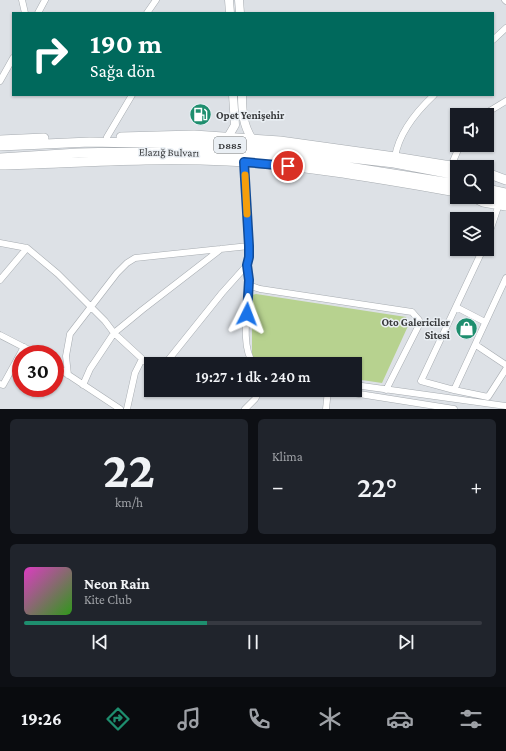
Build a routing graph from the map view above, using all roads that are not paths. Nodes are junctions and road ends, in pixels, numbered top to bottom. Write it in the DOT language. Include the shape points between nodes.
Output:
graph roads {
  1 [pos="22,0"];
  2 [pos="45,0"];
  3 [pos="156,0"];
  4 [pos="229,0"];
  5 [pos="239,0"];
  6 [pos="25,12"];
  7 [pos="39,12"];
  8 [pos="148,12"];
  9 [pos="230,12"];
  10 [pos="240,12"];
  11 [pos="506,28"];
  12 [pos="494,39"];
  13 [pos="12,60"];
  14 [pos="0,81"];
  15 [pos="131,96"];
  16 [pos="233,96"];
  17 [pos="242,96"];
  18 [pos="433,96"];
  19 [pos="506,101"];
  20 [pos="493,108"];
  21 [pos="108,137"];
  22 [pos="228,137"];
  23 [pos="252,139"];
  24 [pos="0,140"];
  25 [pos="0,146"];
  26 [pos="395,157"];
  27 [pos="0,158"];
  28 [pos="244,162"];
  29 [pos="0,165"];
  30 [pos="450,166"];
  31 [pos="450,174"];
  32 [pos="494,176"];
  33 [pos="494,180"];
  34 [pos="506,181"];
  35 [pos="450,183"];
  36 [pos="494,190"];
  37 [pos="450,191"];
  38 [pos="506,192"];
  39 [pos="494,198"];
  40 [pos="506,198"];
  41 [pos="502,205"];
  42 [pos="494,224"];
  43 [pos="0,243"];
  44 [pos="249,246"];
  45 [pos="27,248"];
  46 [pos="222,248"];
  47 [pos="480,256"];
  48 [pos="247,265"];
  49 [pos="506,278"];
  50 [pos="0,280"];
  51 [pos="248,285"];
  52 [pos="91,307"];
  53 [pos="456,307"];
  54 [pos="485,322"];
  55 [pos="114,333"];
  56 [pos="0,334"];
  57 [pos="20,345"];
  58 [pos="476,345"];
  59 [pos="170,357"];
  60 [pos="250,357"];
  61 [pos="142,359"];
  62 [pos="506,365"];
  63 [pos="12,369"];
  64 [pos="506,370"];
  65 [pos="64,372"];
  66 [pos="68,375"];
  67 [pos="0,384"];
  68 [pos="83,385"];
  69 [pos="362,386"];
  70 [pos="386,390"];
  71 [pos="454,390"];
  72 [pos="362,394"];
  73 [pos="256,397"];
  74 [pos="327,397"];
  75 [pos="506,406"];
  76 [pos="120,409"];
  77 [pos="127,409"];
  78 [pos="245,409"];
  79 [pos="326,409"];
  80 [pos="454,409"];
  1 -- 6 [label="street"];
  2 -- 7 [label="street"];
  3 -- 8 [label="street"];
  4 -- 9 [label="main road"];
  5 -- 10 [label="main road"];
  11 -- 12 [label="street"];
  13 -- 14 [label="street"];
  15 -- 21 [label="street"];
  16 -- 22 [label="main road" via="235,125"];
  17 -- 23 [label="main road" via="242,114 246,131"];
  18 -- 26 [label="street" via="414,116 403,133"];
  19 -- 20 [label="street"];
  21 -- 22 [label="highway" via="194,134"];
  21 -- 24 [label="highway"];
  22 -- 23 [label="highway"];
  23 -- 26 [label="highway"];
  25 -- 31 [label="highway, Elazığ Bulvarı / D885" via="90,142 236,145 394,163"];
  26 -- 30 [label="highway"];
  27 -- 35 [label="highway, Elazığ Bulvarı / D885" via="162,151 248,155 317,162"];
  28 -- 29 [label="highway" via="160,160"];
  28 -- 37 [label="highway" via="302,167"];
  28 -- 44 [label="street"];
  32 -- 34 [label="highway"];
  33 -- 34 [label="highway"];
  36 -- 38 [label="highway"];
  39 -- 40 [label="highway"];
  41 -- 42 [label="street"];
  43 -- 45 [label="street"];
  44 -- 46 [label="street"];
  44 -- 48 [label="street"];
  45 -- 50 [label="street"];
  45 -- 52 [label="street"];
  46 -- 52 [label="street" via="135,258 127,262 117,273"];
  46 -- 55 [label="street"];
  47 -- 53 [label="street"];
  48 -- 51 [label="street"];
  48 -- 59 [label="street"];
  49 -- 54 [label="street"];
  51 -- 60 [label="street" via="246,328"];
  51 -- 70 [label="street" via="412,312 419,320 419,325"];
  52 -- 55 [label="street"];
  52 -- 66 [label="street" via="70,334 66,356"];
  53 -- 54 [label="street"];
  53 -- 71 [label="street" via="421,381"];
  54 -- 58 [label="street"];
  55 -- 61 [label="street"];
  55 -- 68 [label="street" via="90,369"];
  56 -- 57 [label="street"];
  58 -- 62 [label="street"];
  58 -- 71 [label="street"];
  61 -- 77 [label="street" via="135,372"];
  63 -- 67 [label="street" via="3,385"];
  64 -- 71 [label="street" via="488,397"];
  65 -- 66 [label="street"];
  66 -- 68 [label="street"];
  68 -- 76 [label="street"];
  69 -- 70 [label="street"];
  70 -- 75 [label="street"];
  72 -- 80 [label="street"];
  73 -- 78 [label="street"];
  74 -- 79 [label="street"];
}
